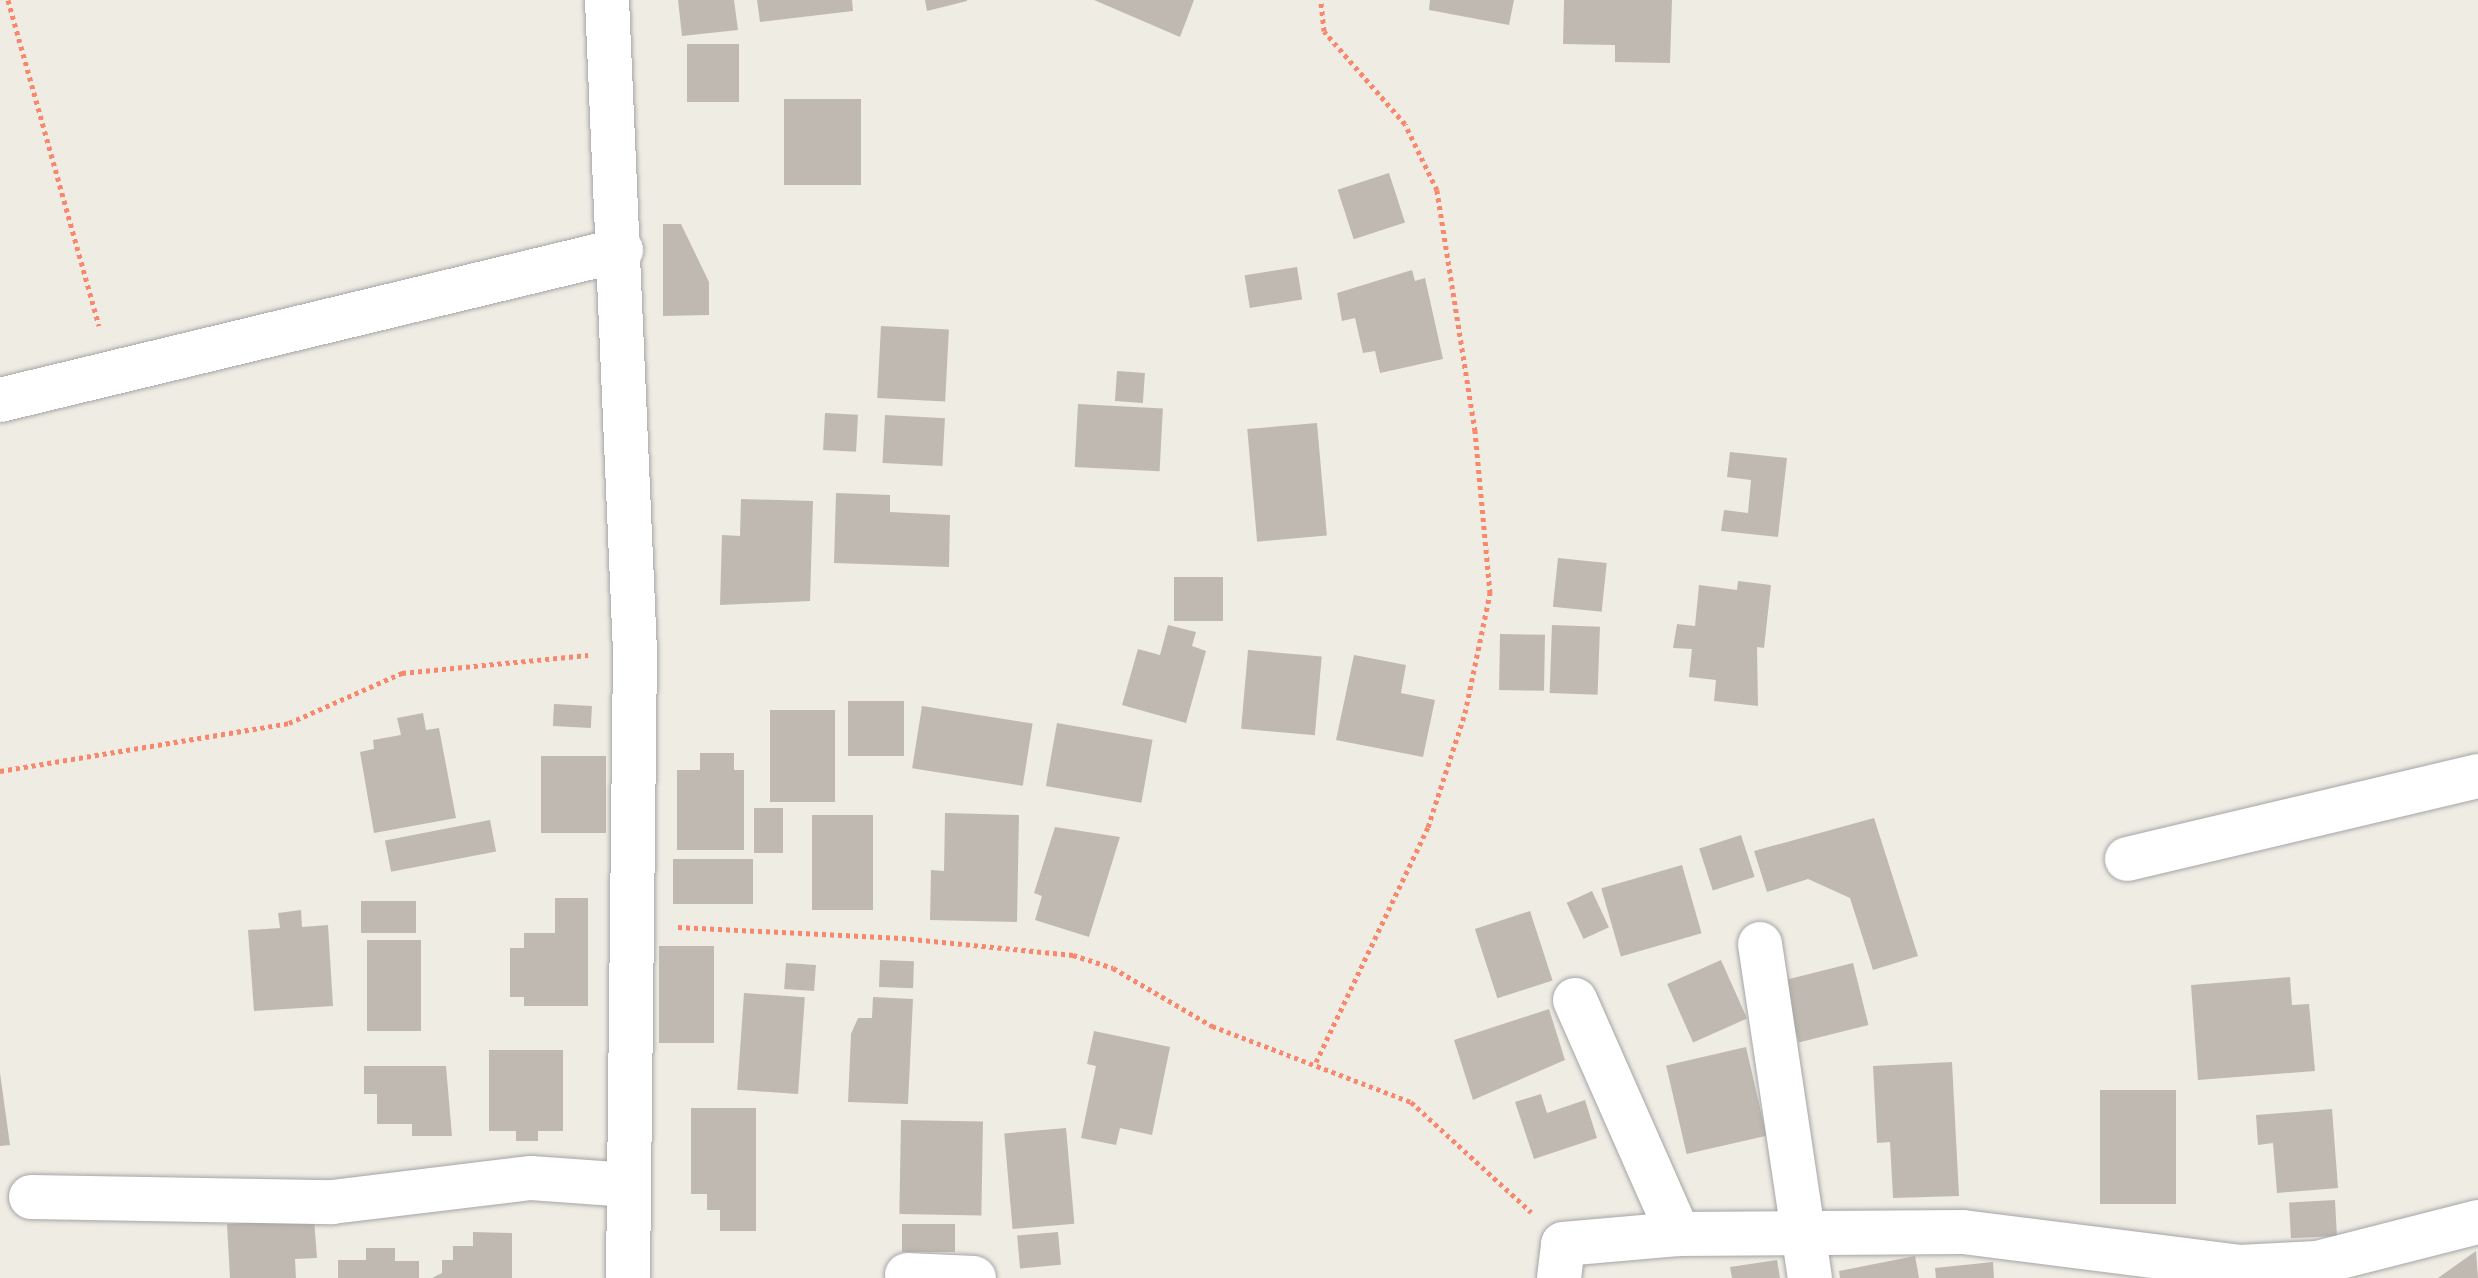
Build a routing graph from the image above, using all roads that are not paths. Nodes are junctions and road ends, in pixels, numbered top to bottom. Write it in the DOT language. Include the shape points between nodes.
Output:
graph roads {
  1 [pos="607,0"];
  2 [pos="621,250"];
  3 [pos="0,400"];
  4 [pos="2478,776"];
  5 [pos="2127,859"];
  6 [pos="1760,944"];
  7 [pos="1575,1000"];
  8 [pos="629,1185"];
  9 [pos="31,1197"];
  10 [pos="2478,1222"];
  11 [pos="1804,1232"];
  12 [pos="1678,1234"];
  13 [pos="2057,1259"];
  14 [pos="1561,1261"];
  15 [pos="2393,1263"];
  16 [pos="907,1275"];
  17 [pos="628,1278"];
  18 [pos="974,1278"];
  19 [pos="1810,1278"];
  1 -- 2 [label="street"];
  2 -- 3 [label="street"];
  2 -- 8 [label="street" via="635,651"];
  4 -- 5 [label="street"];
  6 -- 11 [label="street"];
  7 -- 12 [label="street"];
  8 -- 9 [label="street" via="531,1178 332,1202"];
  8 -- 17 [label="street"];
  10 -- 15 [label="street"];
  11 -- 12 [label="street"];
  11 -- 13 [label="street"];
  11 -- 19 [label="street"];
  12 -- 14 [label="street"];
  13 -- 15 [label="street" via="2239,1267"];
  16 -- 18 [label="street"];
}
